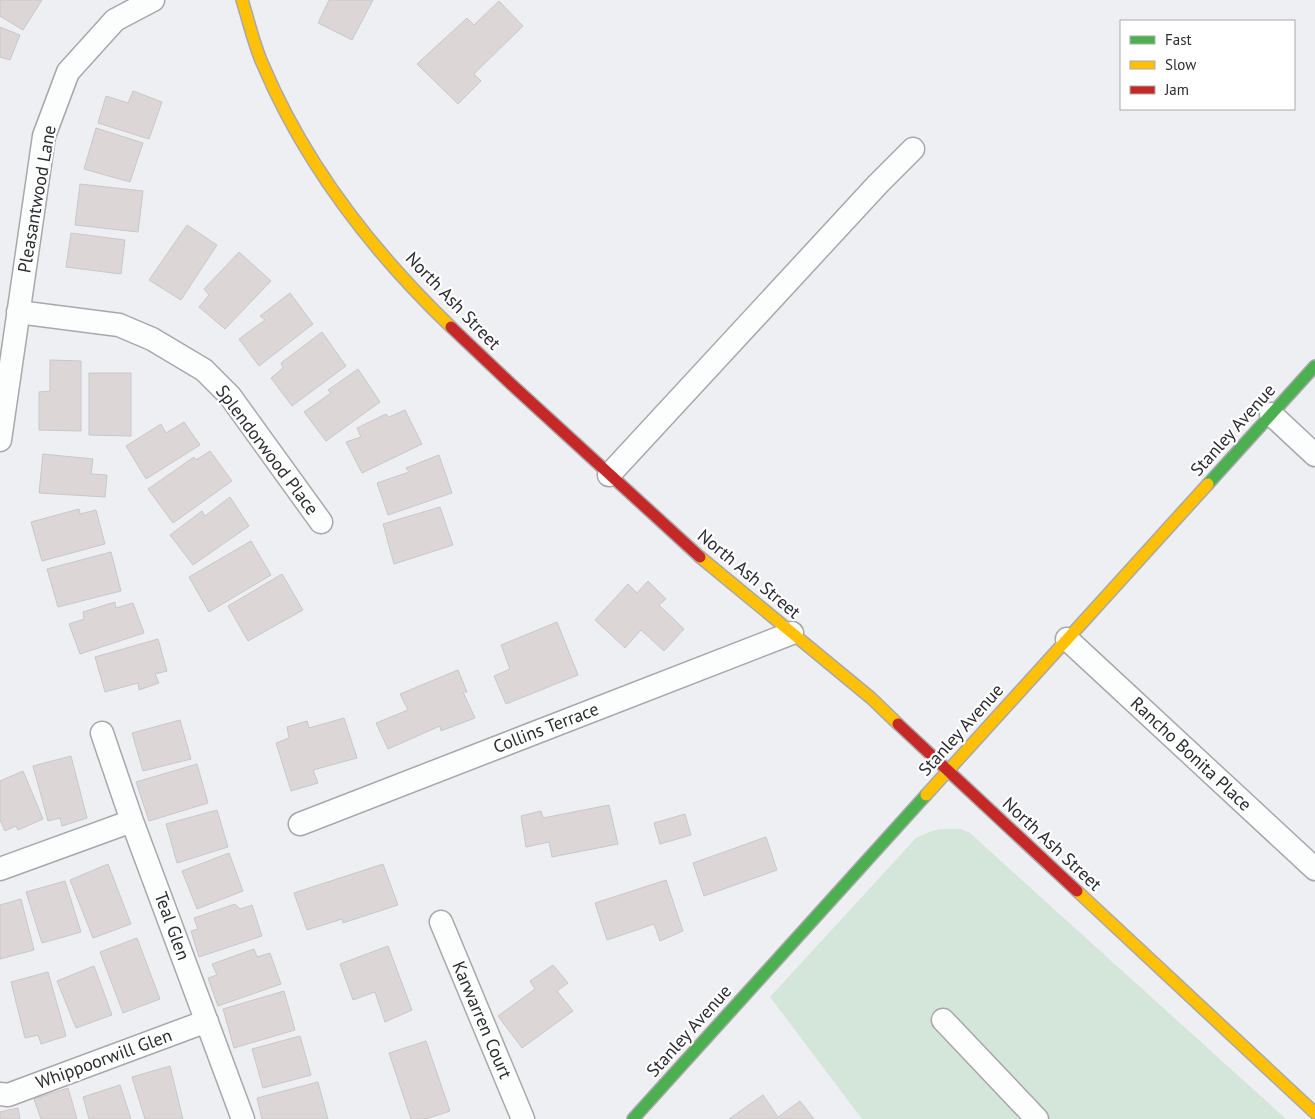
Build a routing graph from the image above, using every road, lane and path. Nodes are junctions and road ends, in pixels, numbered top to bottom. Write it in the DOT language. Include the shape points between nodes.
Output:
graph roads {
  1 [pos="153,0"];
  2 [pos="242,0"];
  3 [pos="913,149"];
  4 [pos="18,312"];
  5 [pos="1315,366"];
  6 [pos="1271,414"];
  7 [pos="0,440"];
  8 [pos="1315,454"];
  9 [pos="608,475"];
  10 [pos="321,522"];
  11 [pos="792,633"];
  12 [pos="1067,639"];
  13 [pos="102,733"];
  14 [pos="947,771"];
  15 [pos="132,821"];
  16 [pos="300,824"];
  17 [pos="0,869"];
  18 [pos="1315,869"];
  19 [pos="442,922"];
  20 [pos="943,1020"];
  21 [pos="207,1021"];
  22 [pos="0,1094"];
  23 [pos="1315,1113"];
  24 [pos="243,1119"];
  25 [pos="523,1119"];
  26 [pos="634,1119"];
  27 [pos="1036,1119"];
  1 -- 4 [label="street, Pleasantwood Lane" via="115,20 68,72 44,136"];
  2 -- 9 [label="main road, North Ash Street" via="262,64 292,127 342,202 414,291"];
  3 -- 9 [label="street"];
  4 -- 7 [label="street, Pleasantwood Lane"];
  4 -- 10 [label="street, Splendorwood Place" via="119,325 152,339 204,370 230,396"];
  5 -- 6 [label="main road, Stanley Avenue"];
  6 -- 8 [label="street"];
  6 -- 12 [label="main road, Stanley Avenue"];
  9 -- 11 [label="main road, North Ash Street"];
  11 -- 14 [label="main road, North Ash Street" via="871,698"];
  11 -- 16 [label="street, Collins Terrace"];
  12 -- 14 [label="main road, Stanley Avenue"];
  12 -- 18 [label="street, Rancho Bonita Place"];
  13 -- 15 [label="street, Teal Glen"];
  14 -- 23 [label="main road, North Ash Street"];
  14 -- 26 [label="main road, Stanley Avenue"];
  15 -- 17 [label="street"];
  15 -- 21 [label="street, Teal Glen"];
  19 -- 25 [label="street, Karwarren Court"];
  20 -- 27 [label="street"];
  21 -- 22 [label="street, Whippoorwill Glen" via="8,1095"];
  21 -- 24 [label="street, Teal Glen"];
}
